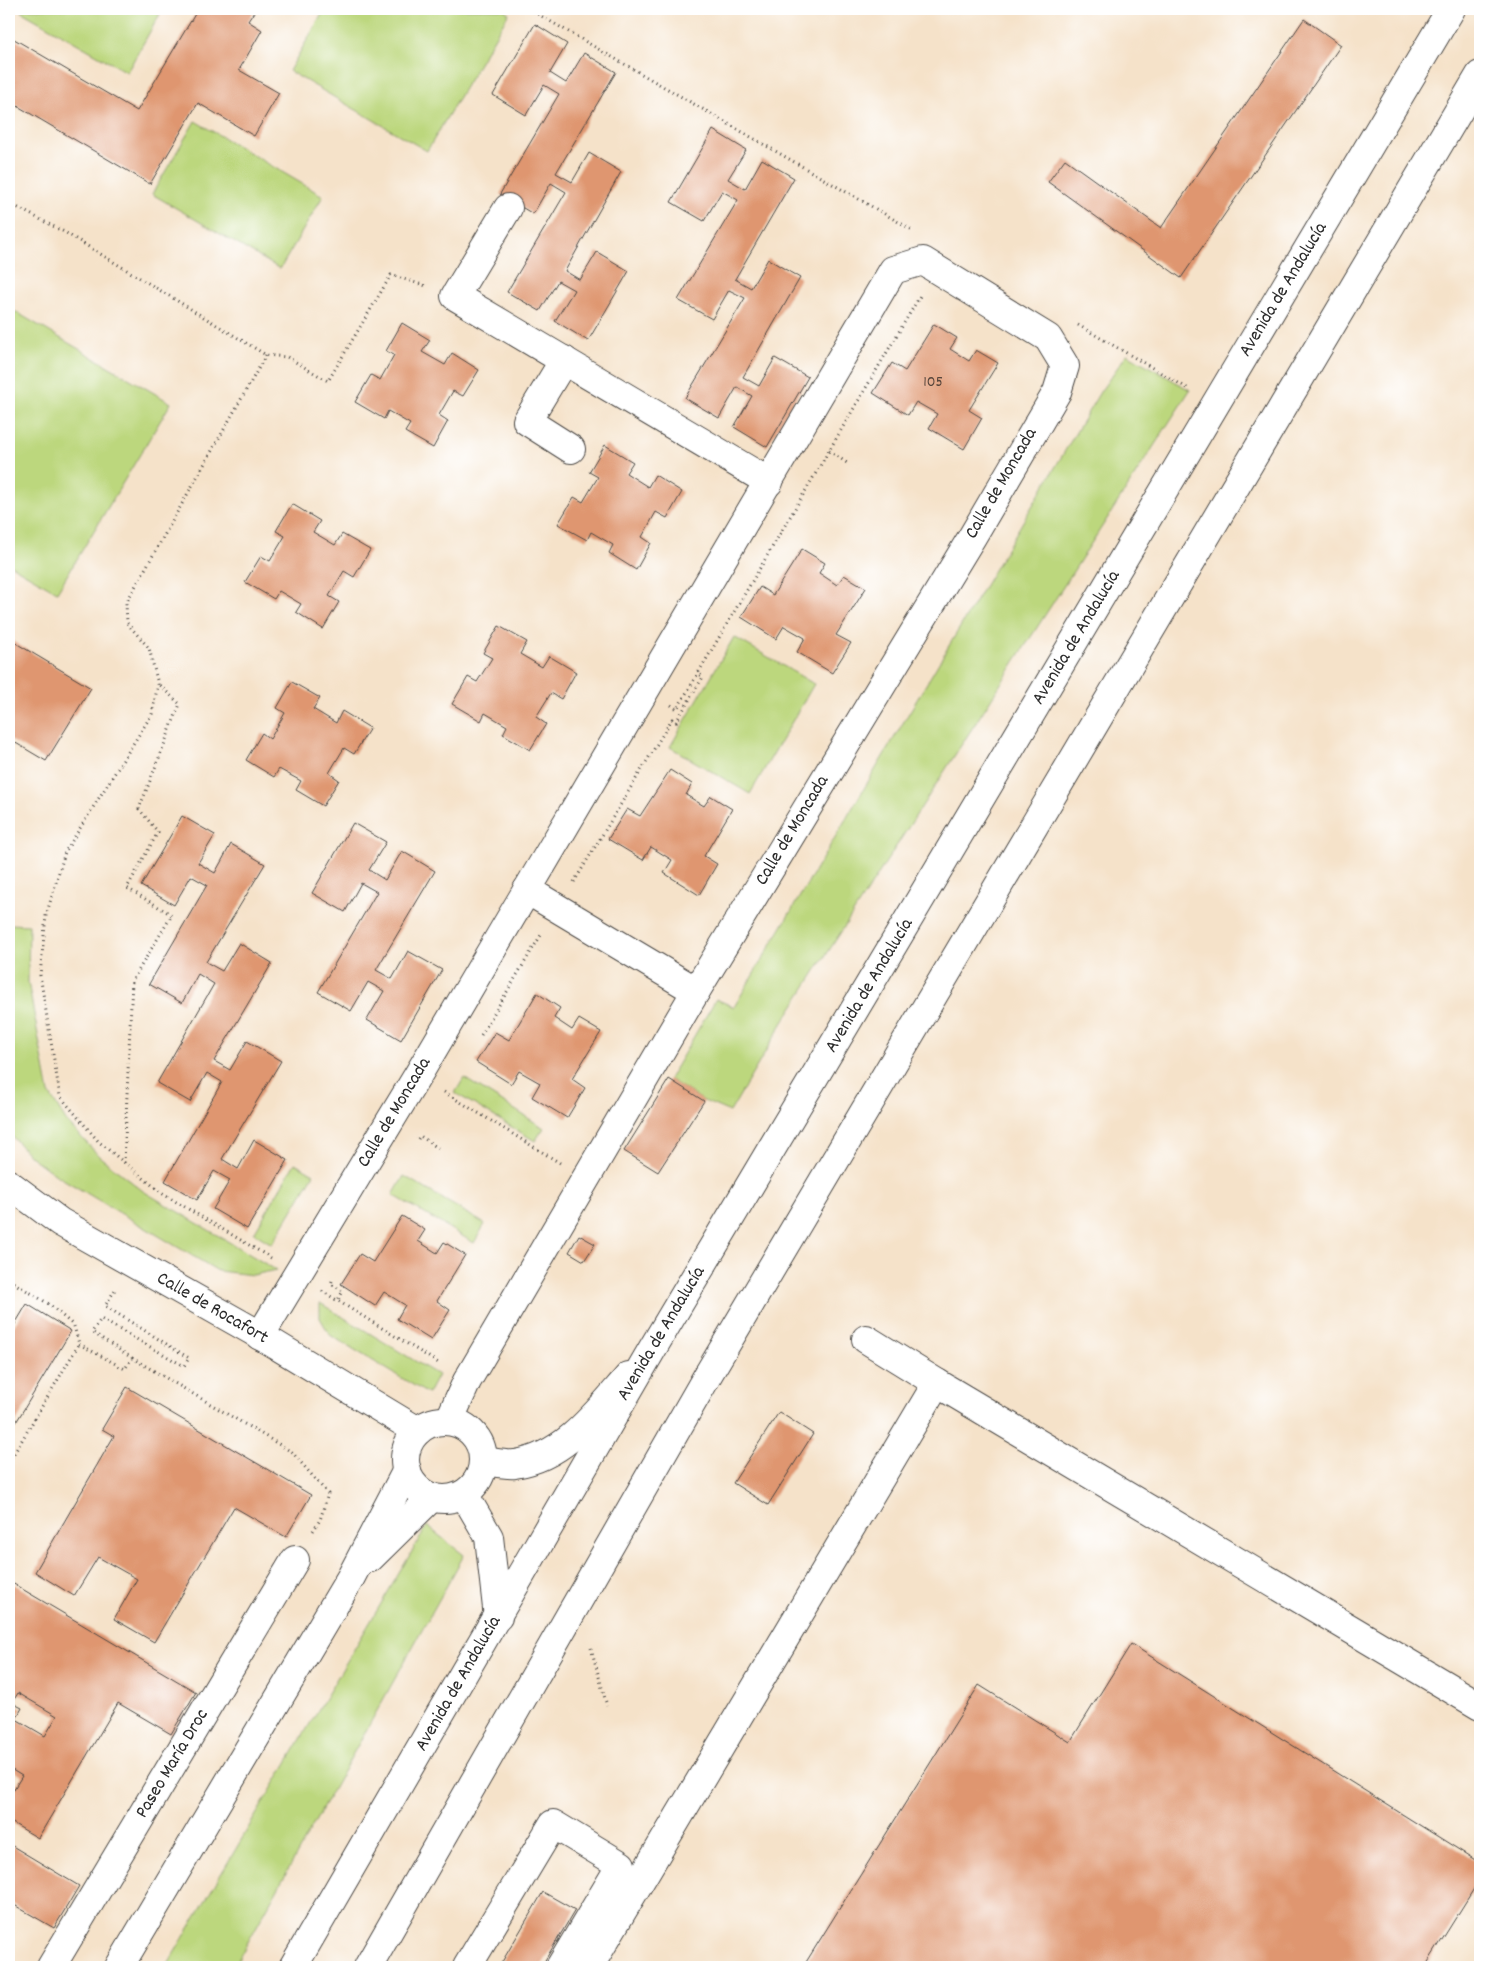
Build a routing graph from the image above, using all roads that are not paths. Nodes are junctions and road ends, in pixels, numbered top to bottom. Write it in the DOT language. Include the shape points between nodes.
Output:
graph roads {
  1 [pos="1451,9"];
  2 [pos="1480,75"];
  3 [pos="508,208"];
  4 [pos="564,360"];
  5 [pos="571,449"];
  6 [pos="769,482"];
  7 [pos="527,890"];
  8 [pos="696,991"];
  9 [pos="9,1184"];
  10 [pos="260,1336"];
  11 [pos="866,1339"];
  12 [pos="654,1346"];
  13 [pos="937,1383"];
  14 [pos="449,1421"];
  15 [pos="418,1431"];
  16 [pos="484,1461"];
  17 [pos="407,1470"];
  18 [pos="464,1494"];
  19 [pos="432,1497"];
  20 [pos="294,1560"];
  21 [pos="351,1576"];
  22 [pos="498,1617"];
  23 [pos="1480,1706"];
  24 [pos="51,1967"];
  25 [pos="119,1967"];
  26 [pos="293,1967"];
  27 [pos="368,1967"];
  28 [pos="467,1967"];
  29 [pos="560,1967"];
  30 [pos="589,1967"];
  1 -- 12 [label="street, Avenida de Andalucía"];
  2 -- 27 [label="street" via="709,1373"];
  3 -- 4 [label="street" via="456,296"];
  4 -- 5 [label="street" via="527,421"];
  4 -- 6 [label="street"];
  6 -- 7 [label="street, Calle de Moncada"];
  6 -- 8 [label="street, Calle de Moncada" via="893,270 923,260 1048,338 1065,366 1057,392"];
  7 -- 8 [label="street"];
  7 -- 10 [label="street, Calle de Moncada"];
  8 -- 14 [label="street, Calle de Moncada" via="468,1382"];
  9 -- 10 [label="street, Calle de Rocafort" via="60,1222"];
  10 -- 15 [label="street, Calle de Rocafort"];
  11 -- 13 [label="street"];
  12 -- 16 [label="street" via="582,1429 544,1455 513,1464"];
  12 -- 22 [label="street, Avenida de Andalucía"];
  13 -- 23 [label="street"];
  13 -- 30 [label="street"];
  14 -- 15 [label="street" via="432,1422"];
  14 -- 16 [label="street" via="463,1425 474,1434 482,1446"];
  15 -- 17 [label="street" via="409,1442 405,1456"];
  16 -- 18 [label="street" via="478,1480"];
  17 -- 19 [label="street" via="416,1487"];
  17 -- 21 [label="street"];
  18 -- 19 [label="street" via="448,1499"];
  18 -- 22 [label="street" via="489,1537"];
  19 -- 21 [label="street"];
  20 -- 24 [label="street, Paseo María Droc"];
  21 -- 25 [label="street"];
  22 -- 26 [label="street, Avenida de Andalucía"];
  28 -- 29 [label="street" via="553,1824 621,1865"];
}
